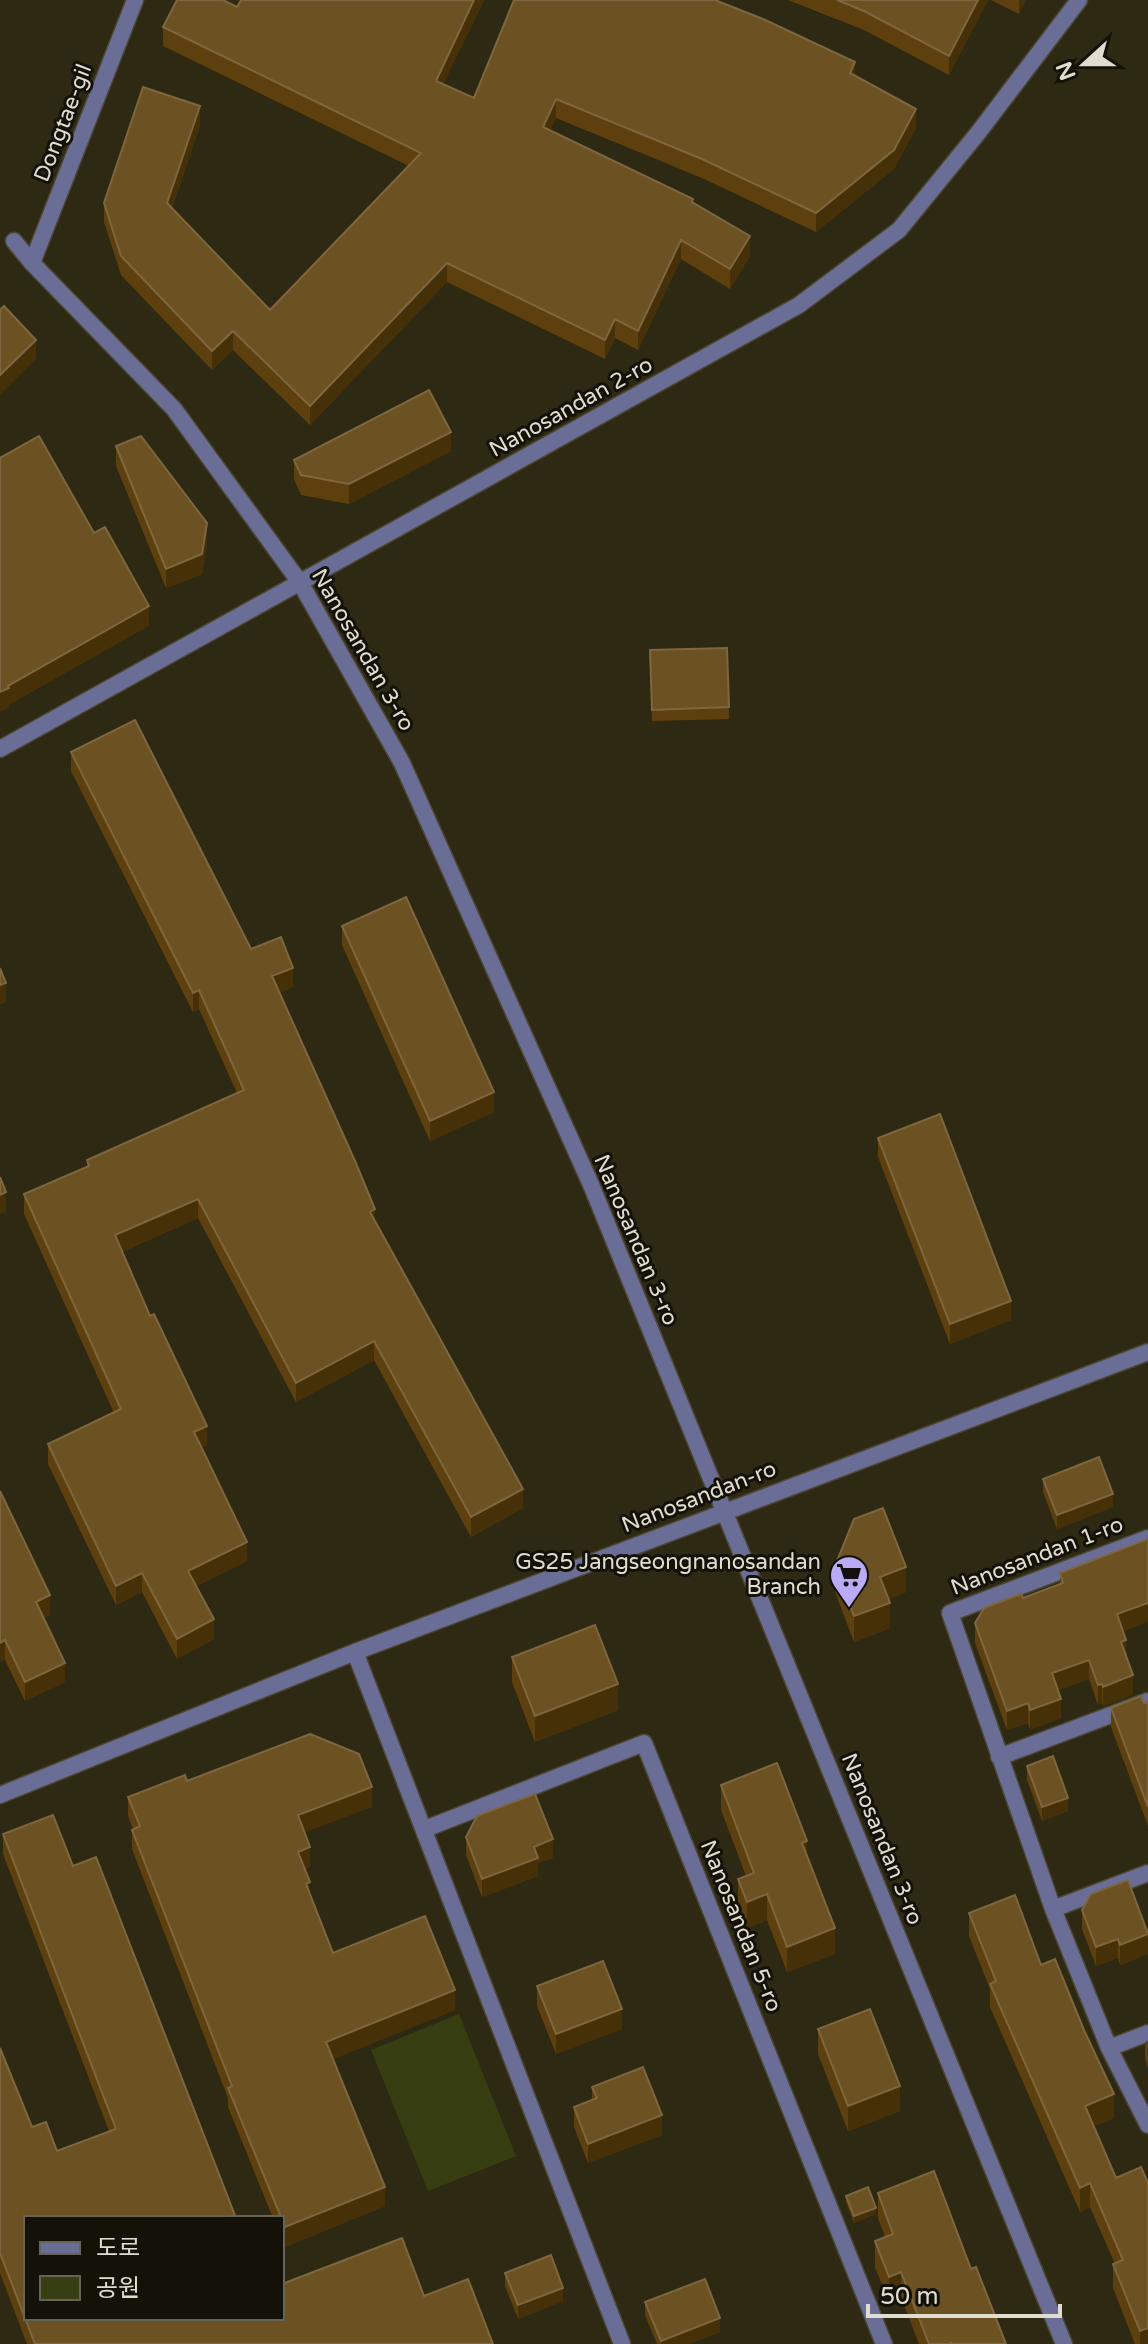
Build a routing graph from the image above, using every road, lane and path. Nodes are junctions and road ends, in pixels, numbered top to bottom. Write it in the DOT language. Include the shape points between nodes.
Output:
graph roads {
  1 [pos="135,0"];
  2 [pos="1079,0"];
  3 [pos="14,241"];
  4 [pos="32,263"];
  5 [pos="301,584"];
  6 [pos="0,749"];
  7 [pos="1148,1352"];
  8 [pos="725,1511"];
  9 [pos="1148,1538"];
  10 [pos="355,1652"];
  11 [pos="1148,1701"];
  12 [pos="999,1757"];
  13 [pos="0,1795"];
  14 [pos="425,1829"];
  15 [pos="1148,1873"];
  16 [pos="1053,1909"];
  17 [pos="1148,2033"];
  18 [pos="1109,2048"];
  19 [pos="1148,2125"];
  20 [pos="622,2344"];
  21 [pos="884,2344"];
  22 [pos="1064,2344"];
  1 -- 4 [label="street, Dongtae-gil"];
  2 -- 5 [label="street, Nanosandan 2-ro" via="899,230 874,249 799,305"];
  3 -- 4 [label="street, Nanosandan 3-ro"];
  4 -- 5 [label="street, Nanosandan 3-ro" via="174,409"];
  5 -- 6 [label="street, Nanosandan 2-ro"];
  5 -- 8 [label="street, Nanosandan 3-ro" via="402,763 592,1187"];
  7 -- 8 [label="street, Nanosandan-ro"];
  8 -- 10 [label="street, Nanosandan-ro"];
  8 -- 22 [label="street, Nanosandan 3-ro"];
  9 -- 12 [label="street, Nanosandan 1-ro" via="950,1613"];
  10 -- 13 [label="street, Nanosandan-ro"];
  10 -- 14 [label="street"];
  11 -- 12 [label="street"];
  12 -- 16 [label="street, Nanosandan 1-ro"];
  14 -- 20 [label="street"];
  14 -- 21 [label="street, Nanosandan 5-ro" via="644,1743"];
  15 -- 16 [label="street"];
  16 -- 18 [label="street, Nanosandan 1-ro"];
  17 -- 18 [label="street"];
  18 -- 19 [label="street, Nanosandan 1-ro"];
}
